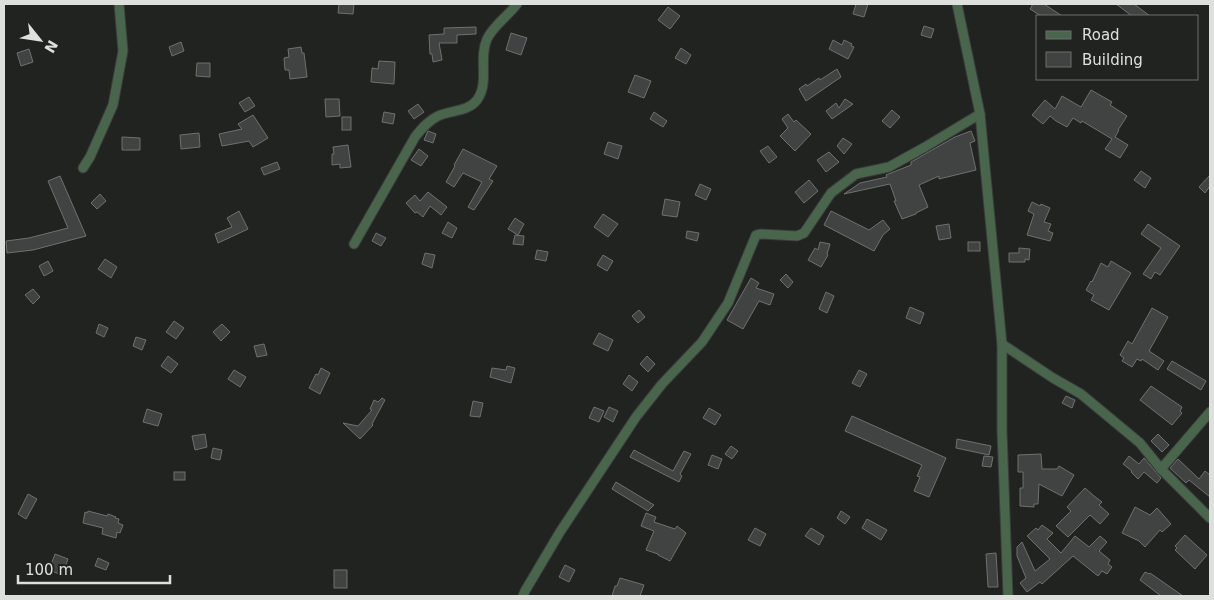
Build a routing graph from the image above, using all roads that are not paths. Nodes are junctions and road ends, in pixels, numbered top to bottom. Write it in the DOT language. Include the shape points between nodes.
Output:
graph roads {
  1 [pos="119,4"];
  2 [pos="517,4"];
  3 [pos="957,4"];
  4 [pos="980,114"];
  5 [pos="83,168"];
  6 [pos="354,244"];
  7 [pos="1002,344"];
  8 [pos="1210,412"];
  9 [pos="1161,469"];
  10 [pos="1210,518"];
  11 [pos="524,596"];
  12 [pos="1008,596"];
  1 -- 5 [label="street" via="123,51 113,105"];
  2 -- 6 [label="street" via="487,38 483,52 482,90 476,101 466,108 439,115 426,124 415,137"];
  3 -- 4 [label="street"];
  4 -- 7 [label="street"];
  4 -- 11 [label="street" via="889,167 856,174 831,193 804,233 797,236 756,236 728,303 702,342 636,417 560,532"];
  7 -- 9 [label="street" via="1080,394 1140,443"];
  7 -- 12 [label="street"];
  8 -- 9 [label="street"];
  9 -- 10 [label="street"];
}
